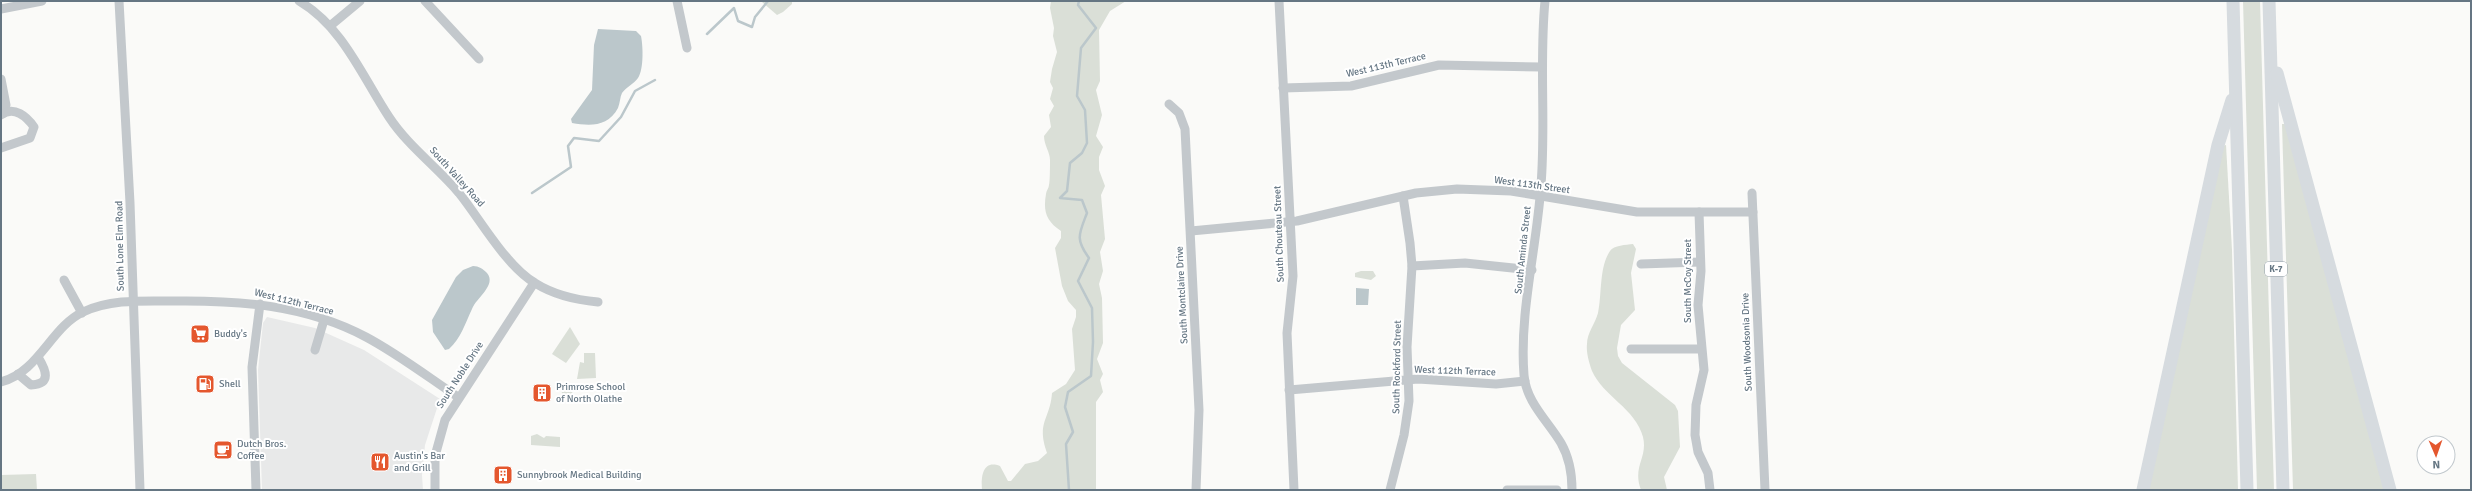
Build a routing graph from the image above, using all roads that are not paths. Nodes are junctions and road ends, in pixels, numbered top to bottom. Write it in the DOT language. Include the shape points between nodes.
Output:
graph roads {
  1 [pos="42,1"];
  2 [pos="119,1"];
  3 [pos="299,1"];
  4 [pos="360,1"];
  5 [pos="425,1"];
  6 [pos="677,1"];
  7 [pos="1279,1"];
  8 [pos="1544,1"];
  9 [pos="2233,1"];
  10 [pos="2269,1"];
  11 [pos="1,9"];
  12 [pos="330,26"];
  13 [pos="687,48"];
  14 [pos="2270,48"];
  15 [pos="479,59"];
  16 [pos="1542,67"];
  17 [pos="1,78"];
  18 [pos="1283,88"];
  19 [pos="2235,91"];
  20 [pos="1169,104"];
  21 [pos="3,114"];
  22 [pos="1,148"];
  23 [pos="1752,193"];
  24 [pos="1402,196"];
  25 [pos="1540,197"];
  26 [pos="1699,212"];
  27 [pos="1753,212"];
  28 [pos="1291,221"];
  29 [pos="1190,231"];
  30 [pos="1700,262"];
  31 [pos="1641,264"];
  32 [pos="1412,266"];
  33 [pos="1532,270"];
  34 [pos="64,280"];
  35 [pos="534,283"];
  36 [pos="132,302"];
  37 [pos="598,302"];
  38 [pos="260,304"];
  39 [pos="82,313"];
  40 [pos="324,320"];
  41 [pos="1701,349"];
  42 [pos="315,350"];
  43 [pos="1631,350"];
  44 [pos="38,357"];
  45 [pos="18,374"];
  46 [pos="1409,380"];
  47 [pos="1525,381"];
  48 [pos="1,382"];
  49 [pos="1290,390"];
  50 [pos="458,397"];
  51 [pos="140,490"];
  52 [pos="256,490"];
  53 [pos="434,490"];
  54 [pos="1196,490"];
  55 [pos="1294,490"];
  56 [pos="1390,490"];
  57 [pos="1507,490"];
  58 [pos="1557,490"];
  59 [pos="1572,490"];
  60 [pos="1710,490"];
  61 [pos="1765,490"];
  62 [pos="2143,490"];
  63 [pos="2247,490"];
  64 [pos="2283,490"];
  65 [pos="2390,490"];
  1 -- 11 [label="street"];
  2 -- 36 [label="street, South Lone Elm Road"];
  3 -- 12 [label="street, South Valley Road"];
  4 -- 12 [label="street"];
  5 -- 15 [label="street"];
  6 -- 13 [label="street"];
  7 -- 18 [label="street, South Chouteau Street"];
  8 -- 16 [label="street, South Aminda Street"];
  9 -- 19 [label="highway"];
  10 -- 14 [label="highway, K-7"];
  12 -- 35 [label="street, South Valley Road" via="403,136 458,192 498,246"];
  14 -- 64 [label="highway, K-7"];
  14 -- 65 [label="highway"];
  16 -- 18 [label="street, West 113th Terrace" via="1439,65 1351,86"];
  16 -- 25 [label="street, South Aminda Street"];
  17 -- 21 [label="street" via="4,91"];
  18 -- 28 [label="street, South Chouteau Street"];
  19 -- 62 [label="highway" via="2218,145"];
  19 -- 63 [label="highway"];
  20 -- 29 [label="street, South Montclaire Drive" via="1179,113 1185,129"];
  21 -- 22 [label="street" via="16,112 26,115 34,127 30,138"];
  23 -- 27 [label="street, South Woodsonia Drive"];
  24 -- 25 [label="street, West 113th Street" via="1457,189 1511,191"];
  24 -- 28 [label="street, West 113th Street"];
  24 -- 32 [label="street, South Rockford Street"];
  25 -- 26 [label="street, West 113th Street" via="1637,212"];
  25 -- 33 [label="street, South Aminda Street"];
  26 -- 27 [label="street, West 113th Street"];
  26 -- 30 [label="street, South McCoy Street"];
  27 -- 61 [label="street, South Woodsonia Drive"];
  28 -- 29 [label="street, West 113th Street"];
  28 -- 49 [label="street, South Chouteau Street" via="1293,276 1287,333"];
  29 -- 54 [label="street, South Montclaire Drive" via="1199,410"];
  30 -- 31 [label="street"];
  30 -- 41 [label="street, South McCoy Street" via="1698,305"];
  32 -- 33 [label="street" via="1465,263"];
  32 -- 46 [label="street, South Rockford Street" via="1407,347"];
  33 -- 47 [label="street, South Aminda Street" via="1523,347"];
  34 -- 39 [label="street"];
  35 -- 37 [label="street, South Valley Road" via="562,295"];
  35 -- 50 [label="street, South Noble Drive"];
  36 -- 38 [label="street, West 112th Terrace" via="225,300"];
  36 -- 39 [label="street, West 112th Terrace" via="104,304"];
  36 -- 51 [label="street, South Lone Elm Road"];
  38 -- 40 [label="street, West 112th Terrace"];
  38 -- 52 [label="street" via="252,367"];
  39 -- 44 [label="street, West 112th Terrace" via="70,321"];
  40 -- 42 [label="street"];
  40 -- 50 [label="street, West 112th Terrace" via="367,338"];
  41 -- 43 [label="street"];
  41 -- 60 [label="street, South McCoy Street" via="1704,370 1696,405 1696,435 1698,452 1708,473"];
  44 -- 45 [label="street, West 112th Terrace"];
  44 -- 45 [label="street" via="45,369 46,376 43,381 31,385"];
  45 -- 48 [label="street, West 112th Terrace"];
  46 -- 47 [label="street, West 112th Terrace" via="1496,384"];
  46 -- 49 [label="street, West 112th Terrace"];
  46 -- 56 [label="street, South Rockford Street" via="1407,423"];
  47 -- 59 [label="street, South Aminda Street" via="1532,400 1562,445 1570,468"];
  49 -- 55 [label="street, South Chouteau Street"];
  50 -- 53 [label="street, South Noble Drive" via="445,420 439,438"];
  57 -- 58 [label="street"];
}
